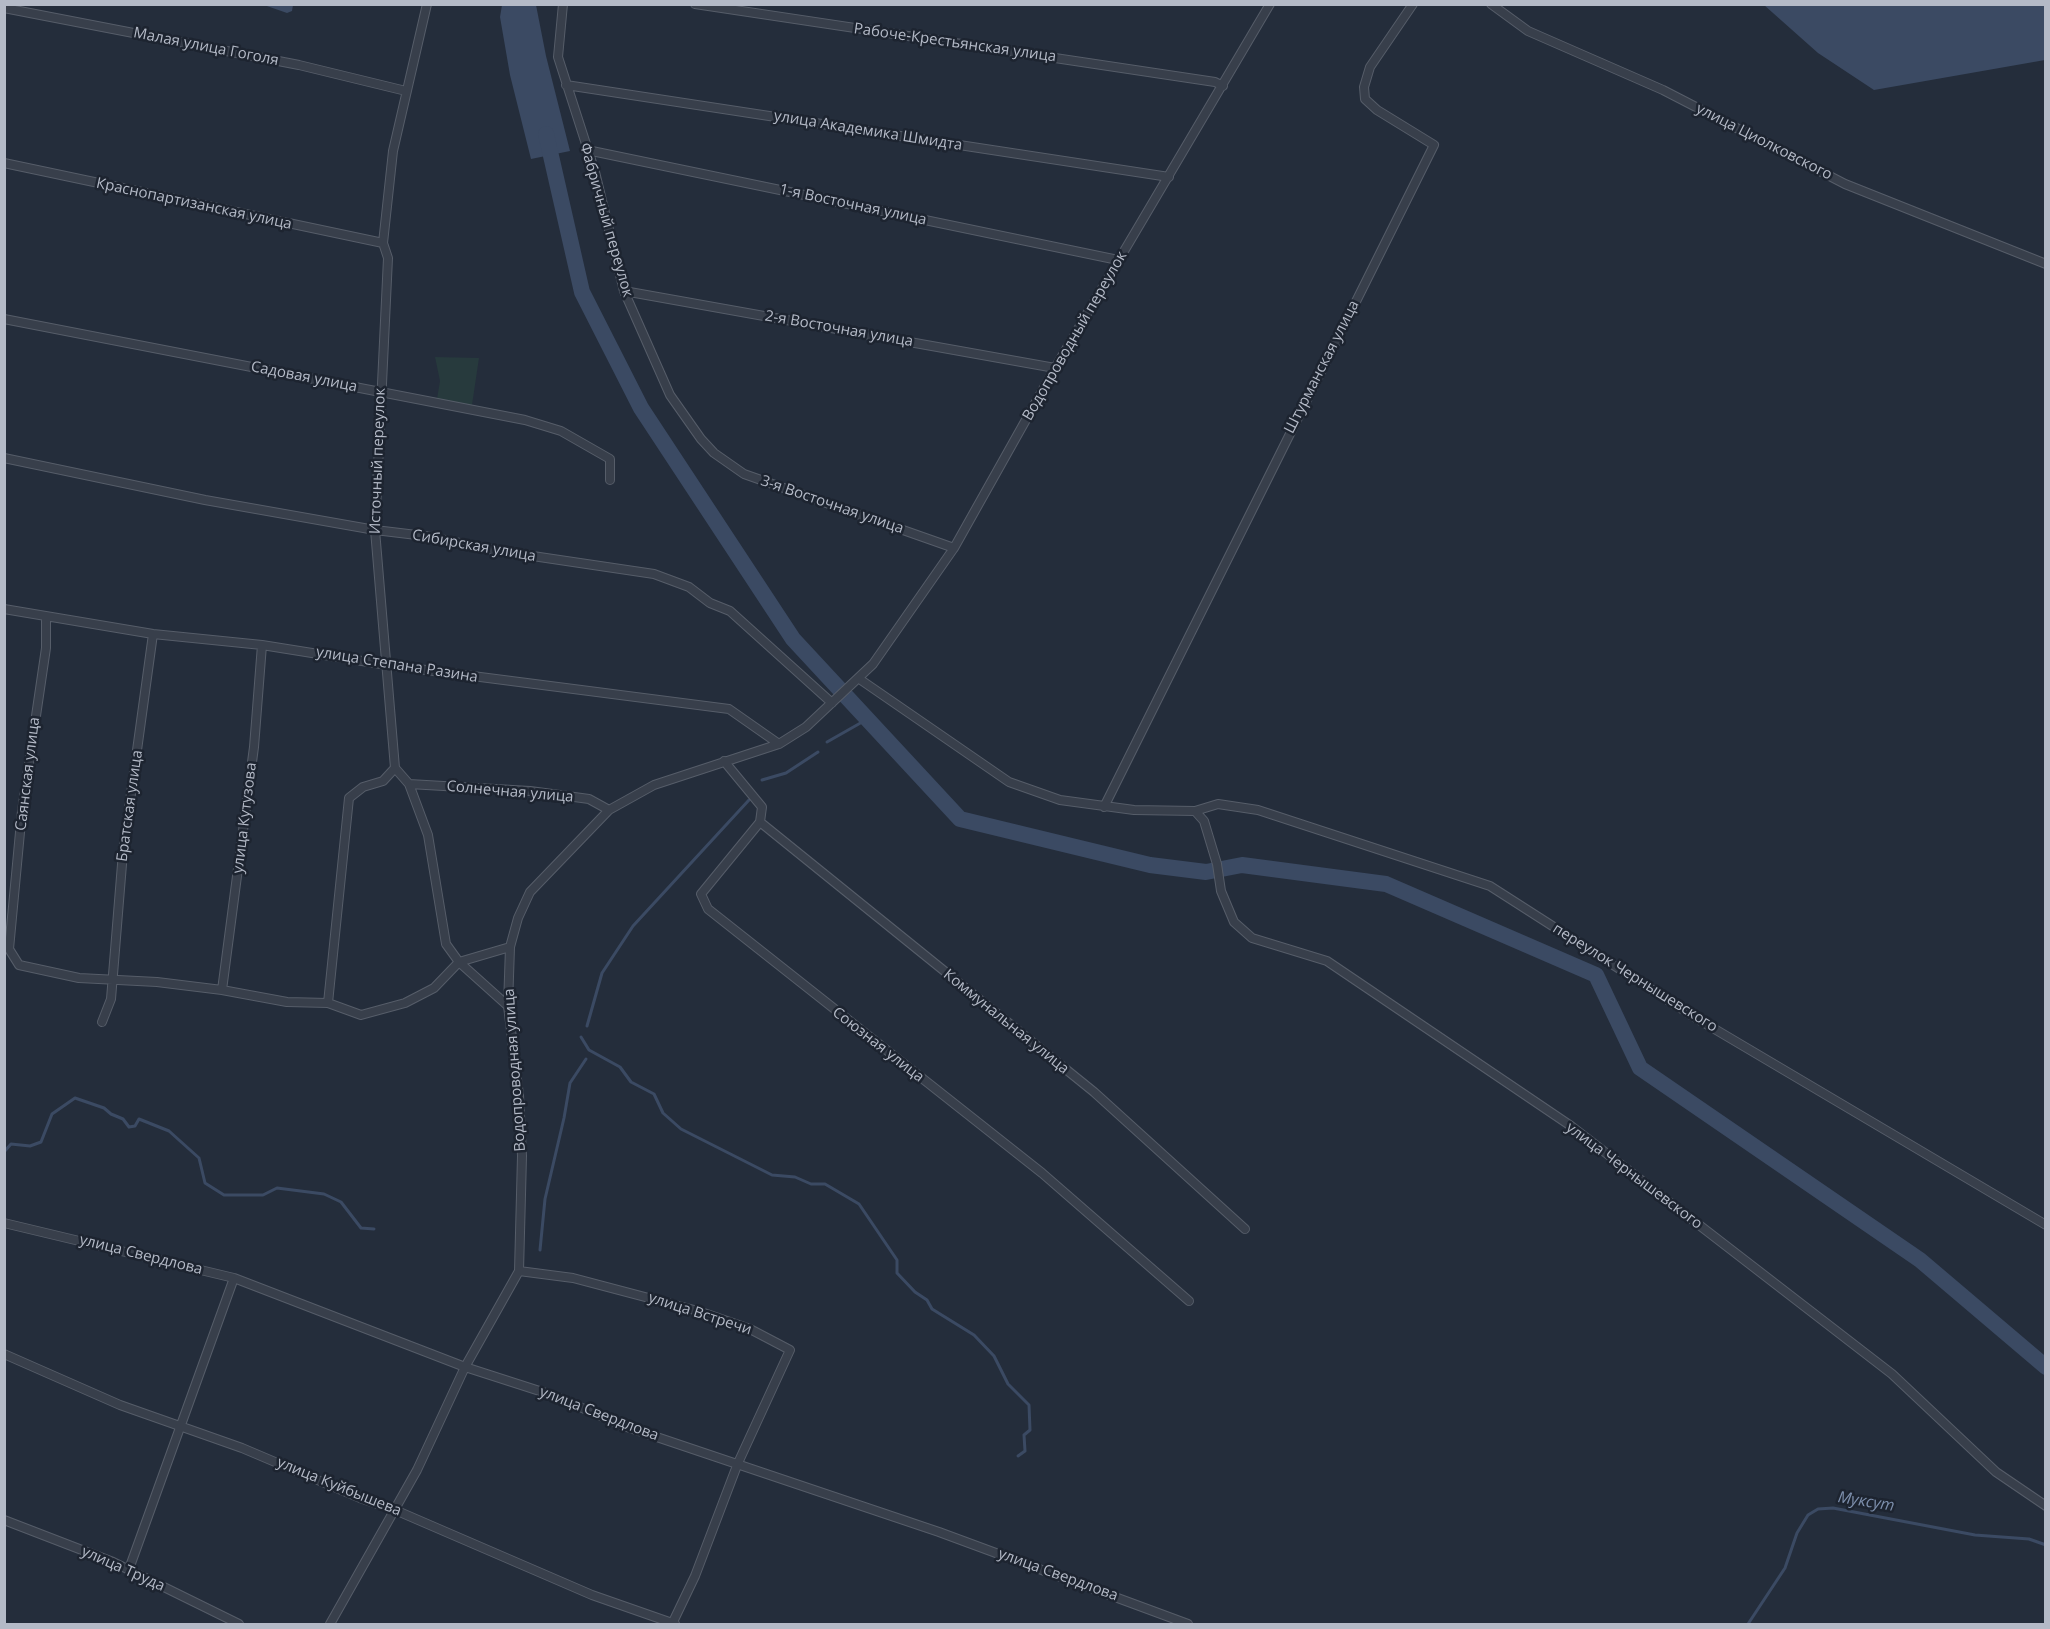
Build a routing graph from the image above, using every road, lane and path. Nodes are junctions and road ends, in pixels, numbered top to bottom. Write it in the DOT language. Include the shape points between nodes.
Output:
graph roads {
  1 [pos="427,4"];
  2 [pos="563,4"];
  3 [pos="694,4"];
  4 [pos="1270,4"];
  5 [pos="1413,4"];
  6 [pos="1491,4"];
  7 [pos="4,8"];
  8 [pos="1219,84"];
  9 [pos="566,85"];
  10 [pos="406,91"];
  11 [pos="587,150"];
  12 [pos="4,163"];
  13 [pos="1169,177"];
  14 [pos="383,243"];
  15 [pos="1119,260"];
  16 [pos="2046,264"];
  17 [pos="624,291"];
  18 [pos="4,320"];
  19 [pos="1055,368"];
  20 [pos="380,392"];
  21 [pos="714,453"];
  22 [pos="4,458"];
  23 [pos="610,480"];
  24 [pos="375,530"];
  25 [pos="954,548"];
  26 [pos="4,609"];
  27 [pos="46,616"];
  28 [pos="153,634"];
  29 [pos="262,645"];
  30 [pos="873,664"];
  31 [pos="387,665"];
  32 [pos="858,678"];
  33 [pos="832,703"];
  34 [pos="779,744"];
  35 [pos="724,761"];
  36 [pos="395,768"];
  37 [pos="409,783"];
  38 [pos="1104,807"];
  39 [pos="609,810"];
  40 [pos="1195,811"];
  41 [pos="760,822"];
  42 [pos="510,946"];
  43 [pos="459,962"];
  44 [pos="113,979"];
  45 [pos="222,990"];
  46 [pos="328,1003"];
  47 [pos="508,1006"];
  48 [pos="102,1022"];
  49 [pos="4,1223"];
  50 [pos="2046,1225"];
  51 [pos="1245,1229"];
  52 [pos="519,1271"];
  53 [pos="234,1278"];
  54 [pos="1189,1301"];
  55 [pos="4,1354"];
  56 [pos="465,1367"];
  57 [pos="181,1426"];
  58 [pos="738,1463"];
  59 [pos="2046,1506"];
  60 [pos="395,1510"];
  61 [pos="4,1520"];
  62 [pos="129,1569"];
  63 [pos="239,1624"];
  64 [pos="330,1624"];
  65 [pos="673,1624"];
  66 [pos="1188,1624"];
  1 -- 10 [label="street, Источный переулок"];
  2 -- 9 [label="street, Фабричный переулок" via="558,57"];
  3 -- 8 [label="street, Рабоче-Крестьянская улица"];
  4 -- 8 [label="street, Водопроводный переулок"];
  5 -- 38 [label="street, Штурманская улица" via="1370,67 1365,99 1434,145"];
  6 -- 16 [label="street, улица Циолковского" via="1528,31 1663,90 1845,184"];
  7 -- 10 [label="street, Малая улица Гоголя" via="299,65"];
  8 -- 13 [label="street, Водопроводный переулок"];
  9 -- 11 [label="street, Фабричный переулок"];
  9 -- 13 [label="street, улица Академика Шмидта"];
  10 -- 14 [label="street, Источный переулок" via="393,151"];
  11 -- 15 [label="street, 1-я Восточная улица"];
  11 -- 17 [label="street, Фабричный переулок"];
  12 -- 14 [label="street, Краснопартизанская улица"];
  13 -- 15 [label="street, Водопроводный переулок"];
  14 -- 20 [label="street, Источный переулок" via="388,258"];
  15 -- 19 [label="street, Водопроводный переулок"];
  17 -- 19 [label="street, 2-я Восточная улица"];
  17 -- 21 [label="street, Фабричный переулок" via="670,395"];
  18 -- 20 [label="street, Садовая улица"];
  19 -- 25 [label="street, Водопроводный переулок"];
  20 -- 23 [label="street, Садовая улица" via="525,420 561,431 610,459"];
  20 -- 24 [label="street, Источный переулок"];
  21 -- 25 [label="street, 3-я Восточная улица" via="744,474"];
  22 -- 24 [label="street, Сибирская улица" via="194,498"];
  24 -- 31 [label="street, Источный переулок"];
  24 -- 33 [label="street, Сибирская улица" via="674,580 742,620"];
  25 -- 30 [label="street, Водопроводный переулок"];
  26 -- 27 [label="street, улица Степана Разина"];
  27 -- 28 [label="street, улица Степана Разина"];
  27 -- 44 [label="street, Саянская улица" via="46,648 22,811 9,949 19,965 79,978"];
  28 -- 29 [label="street, улица Степана Разина"];
  28 -- 44 [label="street, Братская улица" via="123,852"];
  29 -- 31 [label="street, улица Степана Разина"];
  29 -- 45 [label="street, улица Кутузова" via="254,747"];
  30 -- 32 [label="street, Водопроводная улица"];
  31 -- 34 [label="street, улица Степана Разина" via="729,709"];
  31 -- 36 [label="street, Источный переулок"];
  32 -- 33 [label="street, Водопроводная улица"];
  32 -- 38 [label="street, переулок Чернышевского" via="1009,782 1060,800"];
  33 -- 34 [label="street, Водопроводная улица" via="806,727"];
  34 -- 35 [label="street, Водопроводная улица"];
  35 -- 39 [label="street, Водопроводная улица" via="654,785"];
  35 -- 41 [label="street" via="762,807"];
  36 -- 37 [label="street"];
  36 -- 46 [label="street" via="383,781 363,787 349,798"];
  37 -- 39 [label="street, Солнечная улица" via="530,791 589,799"];
  37 -- 43 [label="street" via="428,835 446,944"];
  38 -- 40 [label="street, переулок Чернышевского"];
  39 -- 42 [label="street, Водопроводная улица" via="530,892"];
  40 -- 50 [label="street, переулок Чернышевского" via="1218,804 1258,810 1490,886 1696,1018"];
  40 -- 59 [label="street, улица Чернышевского" via="1204,821 1221,891 1234,922 1252,938 1327,961 1571,1126 1892,1374 1996,1472"];
  41 -- 51 [label="street, Коммунальная улица" via="1094,1092"];
  41 -- 54 [label="street, Союзная улица" via="701,894 708,909 1042,1173"];
  42 -- 43 [label="street"];
  42 -- 47 [label="street, Водопроводная улица"];
  43 -- 46 [label="street" via="434,988 385,1010 361,1015"];
  43 -- 47 [label="street"];
  44 -- 45 [label="street"];
  44 -- 48 [label="street, Братская улица" via="111,999"];
  45 -- 46 [label="street" via="287,1002"];
  47 -- 52 [label="street, Водопроводная улица" via="522,1156"];
  49 -- 53 [label="street, улица Свердлова"];
  52 -- 56 [label="street, Водопроводная улица"];
  52 -- 58 [label="street, улица Встречи" via="573,1278 698,1311 750,1329 790,1350"];
  53 -- 56 [label="street, улица Свердлова"];
  53 -- 57 [label="street"];
  55 -- 57 [label="street, улица Куйбышева" via="120,1405"];
  56 -- 58 [label="street, улица Свердлова"];
  56 -- 60 [label="street, Водопроводная улица"];
  57 -- 60 [label="street, улица Куйбышева"];
  57 -- 62 [label="street"];
  58 -- 65 [label="street" via="696,1576"];
  58 -- 66 [label="street, улица Свердлова"];
  60 -- 64 [label="street, Водопроводная улица"];
  60 -- 65 [label="street, улица Куйбышева" via="592,1595"];
  61 -- 62 [label="street, улица Труда"];
  62 -- 63 [label="street, улица Труда"];
}
